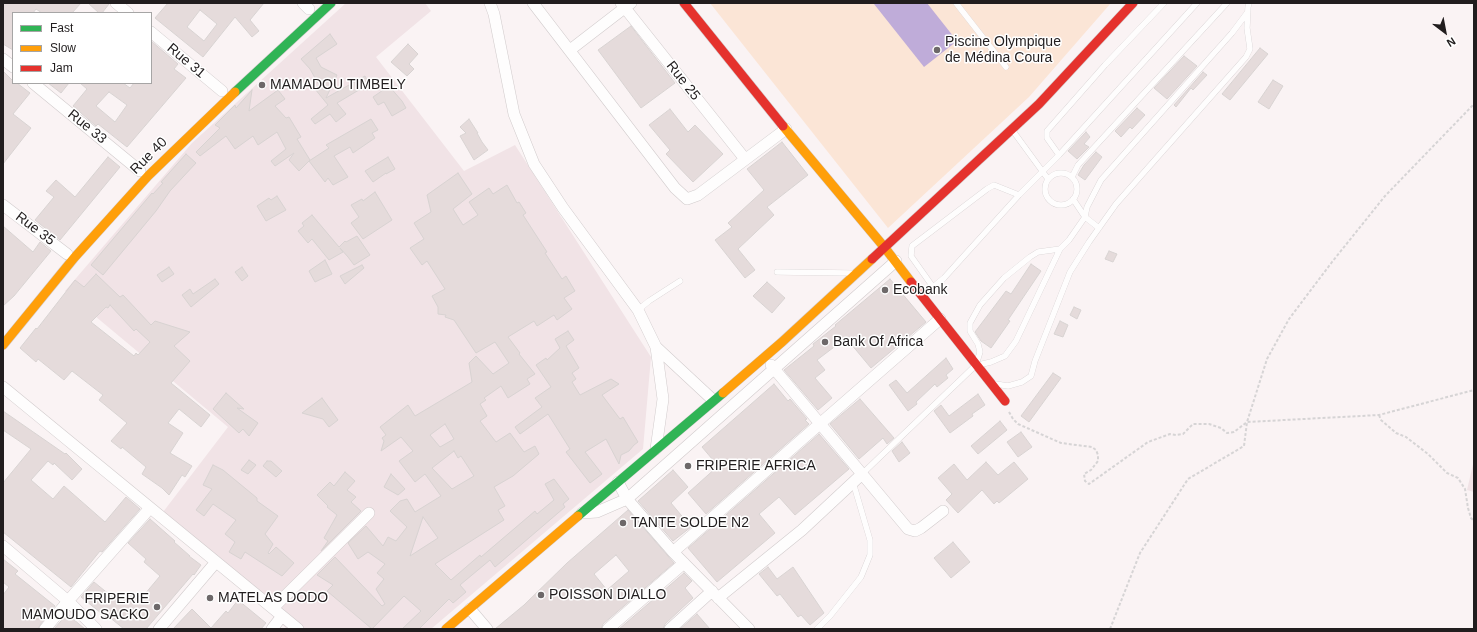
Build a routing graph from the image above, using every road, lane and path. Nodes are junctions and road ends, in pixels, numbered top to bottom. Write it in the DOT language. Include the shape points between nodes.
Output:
graph roads {
  1 [pos="116,3"];
  2 [pos="332,3"];
  3 [pos="490,3"];
  4 [pos="533,3"];
  5 [pos="684,3"];
  6 [pos="956,3"];
  7 [pos="1133,3"];
  8 [pos="1164,3"];
  9 [pos="1197,3"];
  10 [pos="1227,3"];
  11 [pos="1249,3"];
  12 [pos="626,5"];
  13 [pos="127,12"];
  14 [pos="1248,13"];
  15 [pos="152,33"];
  16 [pos="570,50"];
  17 [pos="3,58"];
  18 [pos="12,66"];
  19 [pos="1006,67"];
  20 [pos="34,84"];
  21 [pos="222,91"];
  22 [pos="1474,104"];
  23 [pos="786,129"];
  24 [pos="1012,129"];
  25 [pos="156,155"];
  26 [pos="1059,155"];
  27 [pos="745,160"];
  28 [pos="140,171"];
  29 [pos="1042,171"];
  30 [pos="1072,177"];
  31 [pos="1048,179"];
  32 [pos="1019,195"];
  33 [pos="1073,199"];
  34 [pos="3,205"];
  35 [pos="1085,217"];
  36 [pos="1099,228"];
  37 [pos="885,248"];
  38 [pos="1060,249"];
  39 [pos="67,254"];
  40 [pos="896,261"];
  41 [pos="777,272"];
  42 [pos="858,273"];
  43 [pos="680,281"];
  44 [pos="933,287"];
  45 [pos="922,294"];
  46 [pos="638,310"];
  47 [pos="940,319"];
  48 [pos="8,324"];
  49 [pos="3,345"];
  50 [pos="656,347"];
  51 [pos="764,357"];
  52 [pos="976,365"];
  53 [pos="775,369"];
  54 [pos="990,383"];
  55 [pos="3,387"];
  56 [pos="1474,390"];
  57 [pos="713,400"];
  58 [pos="1005,401"];
  59 [pos="1379,415"];
  60 [pos="1247,422"];
  61 [pos="820,424"];
  62 [pos="656,449"];
  63 [pos="857,478"];
  64 [pos="618,482"];
  65 [pos="627,499"];
  66 [pos="150,508"];
  67 [pos="943,511"];
  68 [pos="369,513"];
  69 [pos="581,513"];
  70 [pos="1474,521"];
  71 [pos="3,546"];
  72 [pos="673,552"];
  73 [pos="216,562"];
  74 [pos="684,563"];
  75 [pos="715,595"];
  76 [pos="68,601"];
  77 [pos="273,608"];
  78 [pos="470,609"];
  79 [pos="282,616"];
  80 [pos="45,629"];
  81 [pos="96,629"];
  82 [pos="159,629"];
  83 [pos="272,629"];
  84 [pos="298,629"];
  85 [pos="446,629"];
  86 [pos="487,629"];
  87 [pos="608,629"];
  88 [pos="670,629"];
  89 [pos="749,629"];
  90 [pos="817,629"];
  91 [pos="1110,629"];
  1 -- 13 [label="street"];
  2 -- 49 [label="street, Rue 40" via="148,176 74,258"];
  3 -- 46 [label="street" via="514,114 534,164"];
  4 -- 16 [label="street"];
  5 -- 23 [label="street"];
  6 -- 19 [label="lane"];
  7 -- 24 [label="street" via="1039,104"];
  8 -- 26 [label="lane" via="1048,131 1047,138"];
  9 -- 26 [label="lane"];
  10 -- 30 [label="lane" via="1078,165"];
  11 -- 14 [label="lane"];
  12 -- 16 [label="street"];
  12 -- 27 [label="street, Rue 25"];
  14 -- 35 [label="lane" via="1101,180 1087,207"];
  14 -- 36 [label="lane" via="1250,49 1246,57 1116,204"];
  15 -- 21 [label="street, Rue 31"];
  16 -- 27 [label="street" via="675,188 687,199 698,195"];
  17 -- 18 [label="street"];
  20 -- 28 [label="street, Rue 33"];
  22 -- 60 [label="path" via="1385,196 1289,319 1267,359"];
  23 -- 27 [label="street"];
  23 -- 37 [label="street"];
  24 -- 29 [label="lane"];
  24 -- 37 [label="street"];
  25 -- 28 [label="street, Rue 40"];
  26 -- 29 [label="lane"];
  28 -- 39 [label="street, Rue 40"];
  29 -- 31 [label="lane"];
  29 -- 32 [label="lane"];
  30 -- 31 [label="lane" via="1061,173"];
  30 -- 33 [label="lane" via="1077,188"];
  31 -- 33 [label="lane" via="1045,194 1050,201 1064,205"];
  32 -- 44 [label="lane"];
  32 -- 44 [label="lane" via="994,185 912,246 911,256"];
  33 -- 35 [label="lane"];
  34 -- 39 [label="street, Rue 35"];
  35 -- 36 [label="lane"];
  35 -- 38 [label="lane" via="1070,240"];
  36 -- 54 [label="lane" via="1070,272 1031,376 1008,386"];
  37 -- 40 [label="street"];
  37 -- 42 [label="street"];
  38 -- 52 [label="lane" via="1016,341 1005,356"];
  38 -- 52 [label="lane" via="1038,252 1030,257 1004,278 980,305 970,323 970,331 980,352"];
  39 -- 48 [label="street, Rue 40"];
  40 -- 45 [label="street"];
  40 -- 53 [label="street"];
  41 -- 42 [label="lane"];
  42 -- 51 [label="street"];
  43 -- 46 [label="lane"];
  44 -- 45 [label="lane"];
  45 -- 47 [label="street"];
  46 -- 50 [label="street"];
  47 -- 52 [label="street"];
  47 -- 61 [label="street"];
  50 -- 57 [label="street"];
  50 -- 62 [label="street" via="663,399"];
  51 -- 53 [label="street"];
  51 -- 57 [label="street"];
  52 -- 54 [label="street"];
  52 -- 63 [label="lane"];
  53 -- 61 [label="street"];
  53 -- 65 [label="street"];
  54 -- 58 [label="street"];
  55 -- 66 [label="street"];
  56 -- 59 [label="path"];
  57 -- 62 [label="street"];
  58 -- 60 [label="path" via="1018,424 1061,443 1092,447 1096,450 1098,462 1084,474 1084,481 1089,484 1155,438 1183,434 1193,424 1210,424 1227,433 1234,432"];
  59 -- 60 [label="path"];
  59 -- 70 [label="path" via="1396,433 1406,437 1447,473 1458,478 1465,489 1468,508"];
  60 -- 91 [label="path" via="1244,446 1188,479 1140,554"];
  61 -- 63 [label="street"];
  61 -- 72 [label="street"];
  62 -- 64 [label="street"];
  63 -- 67 [label="street" via="908,529 915,531 921,528"];
  63 -- 75 [label="street" via="802,530"];
  63 -- 90 [label="lane" via="870,540 870,554 860,577"];
  64 -- 65 [label="street"];
  64 -- 69 [label="street"];
  65 -- 69 [label="street" via="597,512"];
  65 -- 72 [label="street"];
  66 -- 73 [label="street"];
  66 -- 76 [label="street"];
  68 -- 77 [label="street"];
  69 -- 78 [label="street"];
  71 -- 76 [label="street"];
  72 -- 74 [label="street"];
  73 -- 77 [label="street"];
  73 -- 82 [label="street"];
  74 -- 75 [label="street"];
  74 -- 87 [label="street"];
  75 -- 88 [label="street"];
  75 -- 89 [label="street"];
  76 -- 80 [label="street"];
  76 -- 81 [label="street"];
  77 -- 79 [label="street"];
  78 -- 85 [label="street"];
  78 -- 86 [label="street"];
  79 -- 83 [label="street"];
  79 -- 84 [label="street"];
}
